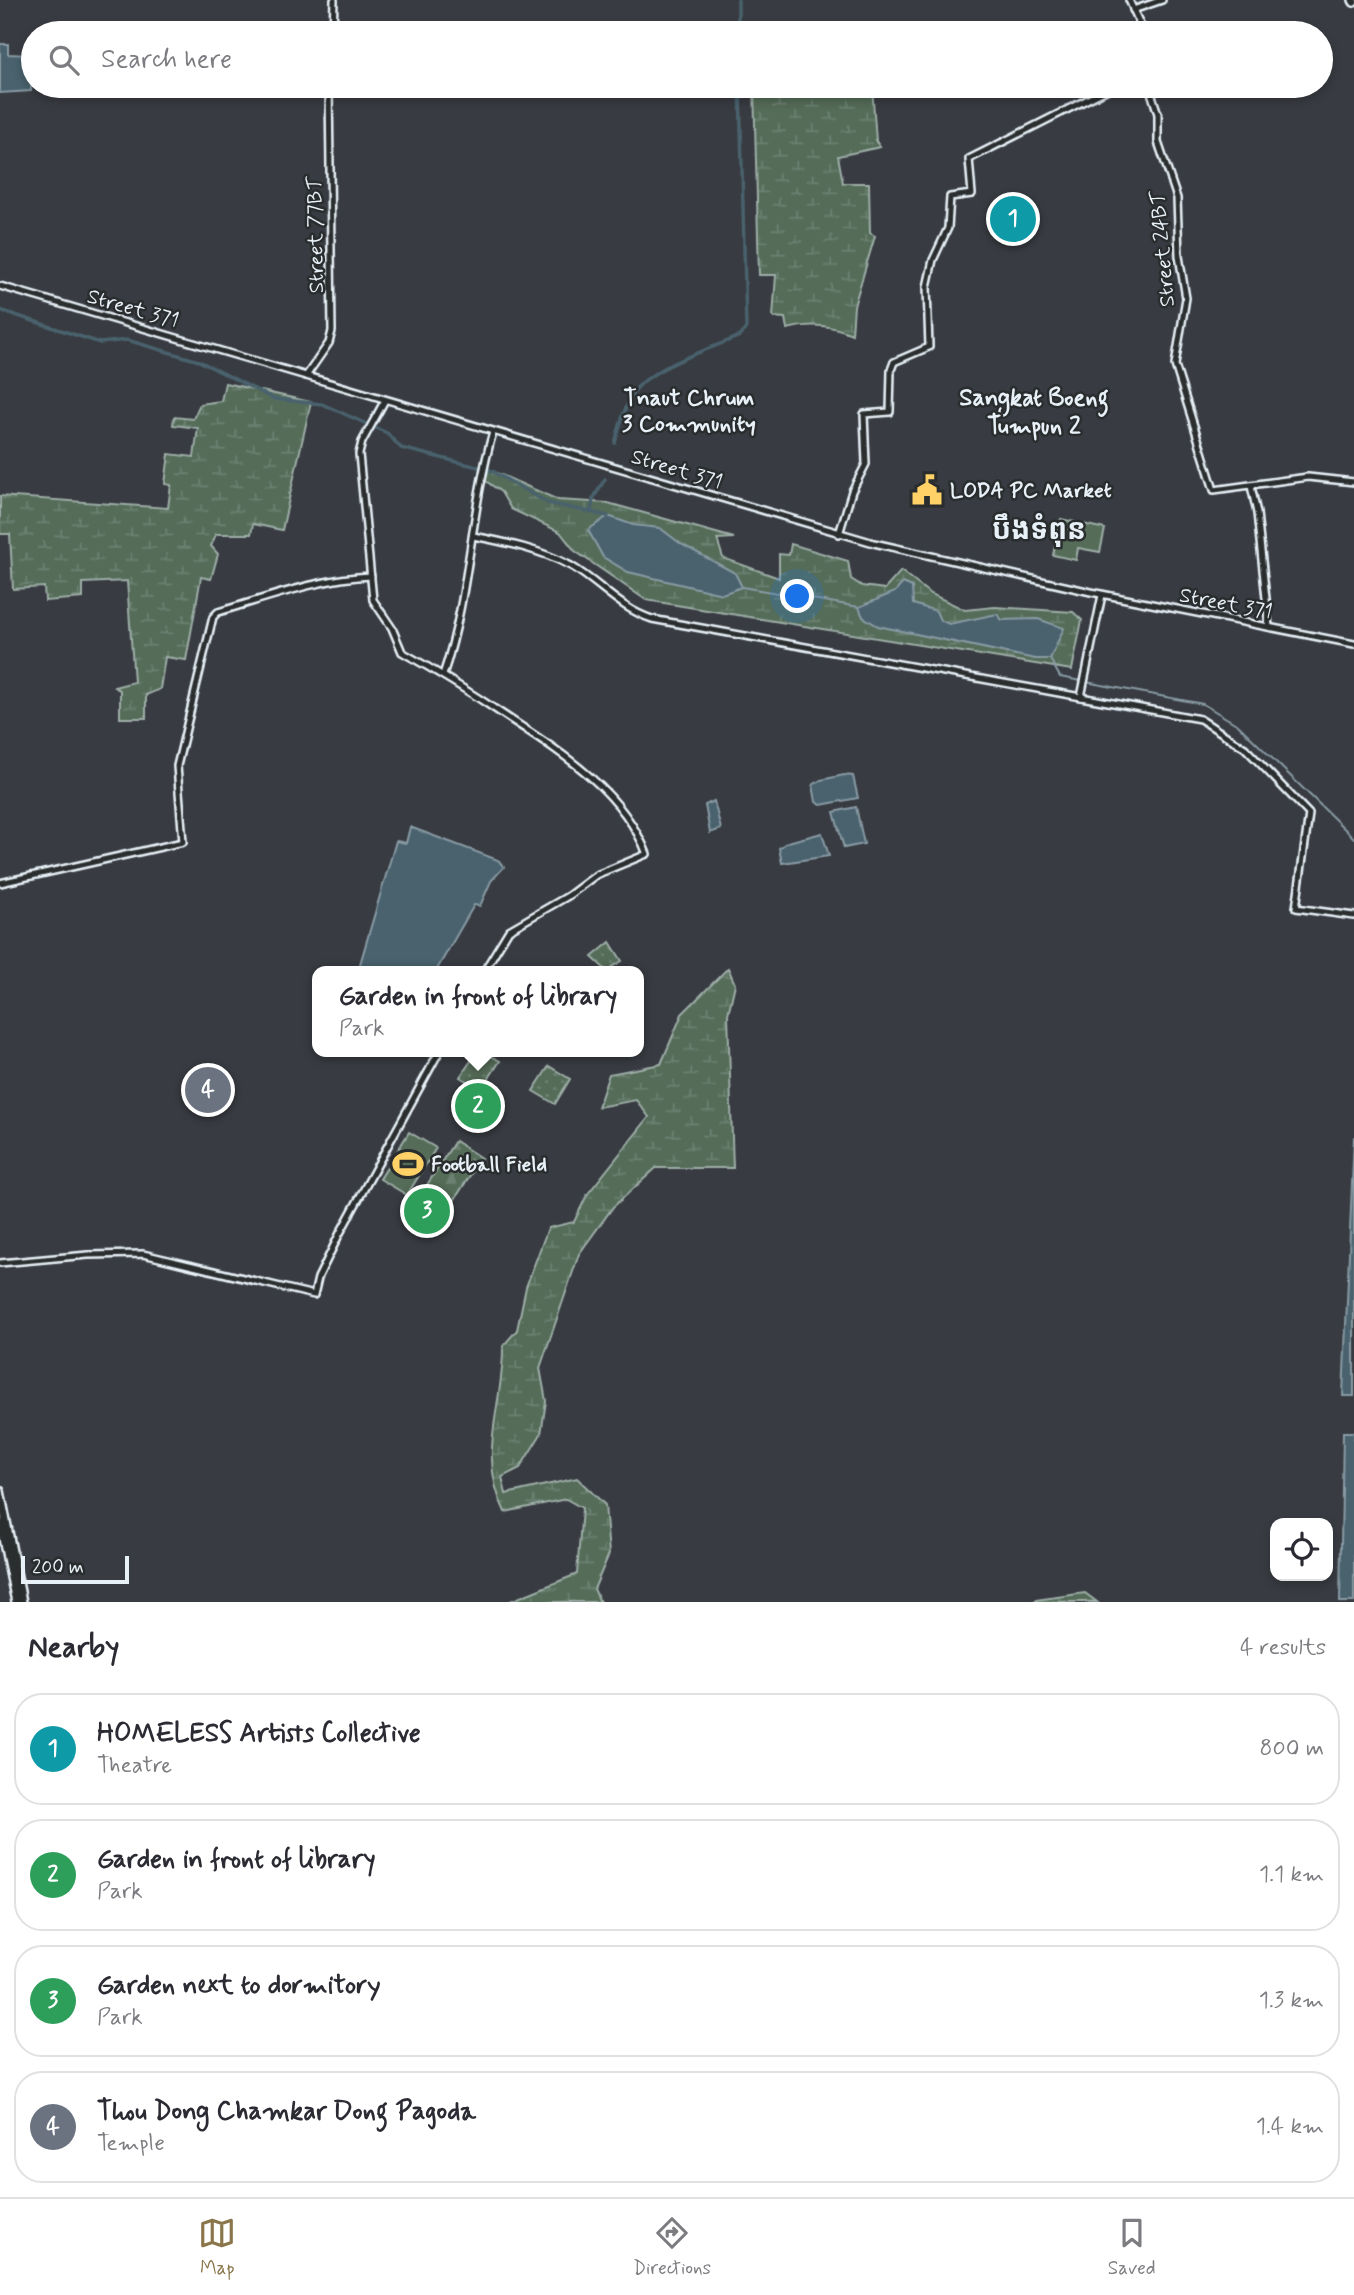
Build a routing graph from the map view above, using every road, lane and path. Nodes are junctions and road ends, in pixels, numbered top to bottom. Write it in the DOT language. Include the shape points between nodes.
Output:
graph roads {
  1 [pos="334,0"];
  2 [pos="1129,0"];
  3 [pos="1162,0"];
  4 [pos="1133,10"];
  5 [pos="333,21"];
  6 [pos="1138,21"];
  7 [pos="330,98"];
  8 [pos="1090,98"];
  9 [pos="1153,98"];
  10 [pos="0,286"];
  11 [pos="306,376"];
  12 [pos="385,400"];
  13 [pos="493,432"];
  14 [pos="1354,482"];
  15 [pos="1251,486"];
  16 [pos="839,534"];
  17 [pos="473,536"];
  18 [pos="371,576"];
  19 [pos="1102,594"];
  20 [pos="1269,627"];
  21 [pos="1354,644"];
  22 [pos="443,675"];
  23 [pos="1081,696"];
  24 [pos="0,883"];
  25 [pos="1354,916"];
  26 [pos="487,966"];
  27 [pos="436,1057"];
  28 [pos="0,1263"];
  29 [pos="0,1491"];
  30 [pos="0,1523"];
  31 [pos="16,1602"];
  32 [pos="22,1602"];
  1 -- 5 [label="street"];
  2 -- 4 [label="street"];
  3 -- 4 [label="street"];
  4 -- 6 [label="street"];
  7 -- 11 [label="street, Street 77BT" via="332,331"];
  8 -- 16 [label="street" via="969,159 972,194 950,197 948,228 933,260 928,349 894,362 890,412 863,414 866,464"];
  9 -- 15 [label="street, Street 24BT" via="1158,142 1177,198 1186,298 1175,365 1214,490"];
  10 -- 11 [label="street, Street 371"];
  11 -- 12 [label="street, Street 371"];
  12 -- 13 [label="street, Street 371"];
  12 -- 18 [label="street" via="359,458"];
  13 -- 16 [label="street, Street 371"];
  13 -- 17 [label="street"];
  14 -- 15 [label="street" via="1308,477"];
  15 -- 20 [label="street"];
  16 -- 19 [label="street, Street 371"];
  17 -- 22 [label="street" via="458,623"];
  17 -- 23 [label="street" via="571,566 624,607 652,619"];
  18 -- 22 [label="street" via="373,603 391,626 402,652"];
  18 -- 24 [label="street" via="311,586 213,617 177,766 183,842"];
  19 -- 20 [label="street, Street 371"];
  19 -- 23 [label="street"];
  20 -- 21 [label="street, Street 371"];
  22 -- 26 [label="street" via="572,760 628,819 647,854 596,876 509,930"];
  23 -- 25 [label="street" via="1200,719 1245,748 1309,814 1296,908"];
  27 -- 28 [label="street" via="340,1233 314,1295 143,1254"];
  29 -- 32 [label="main road"];
  30 -- 31 [label="main road"];
}
